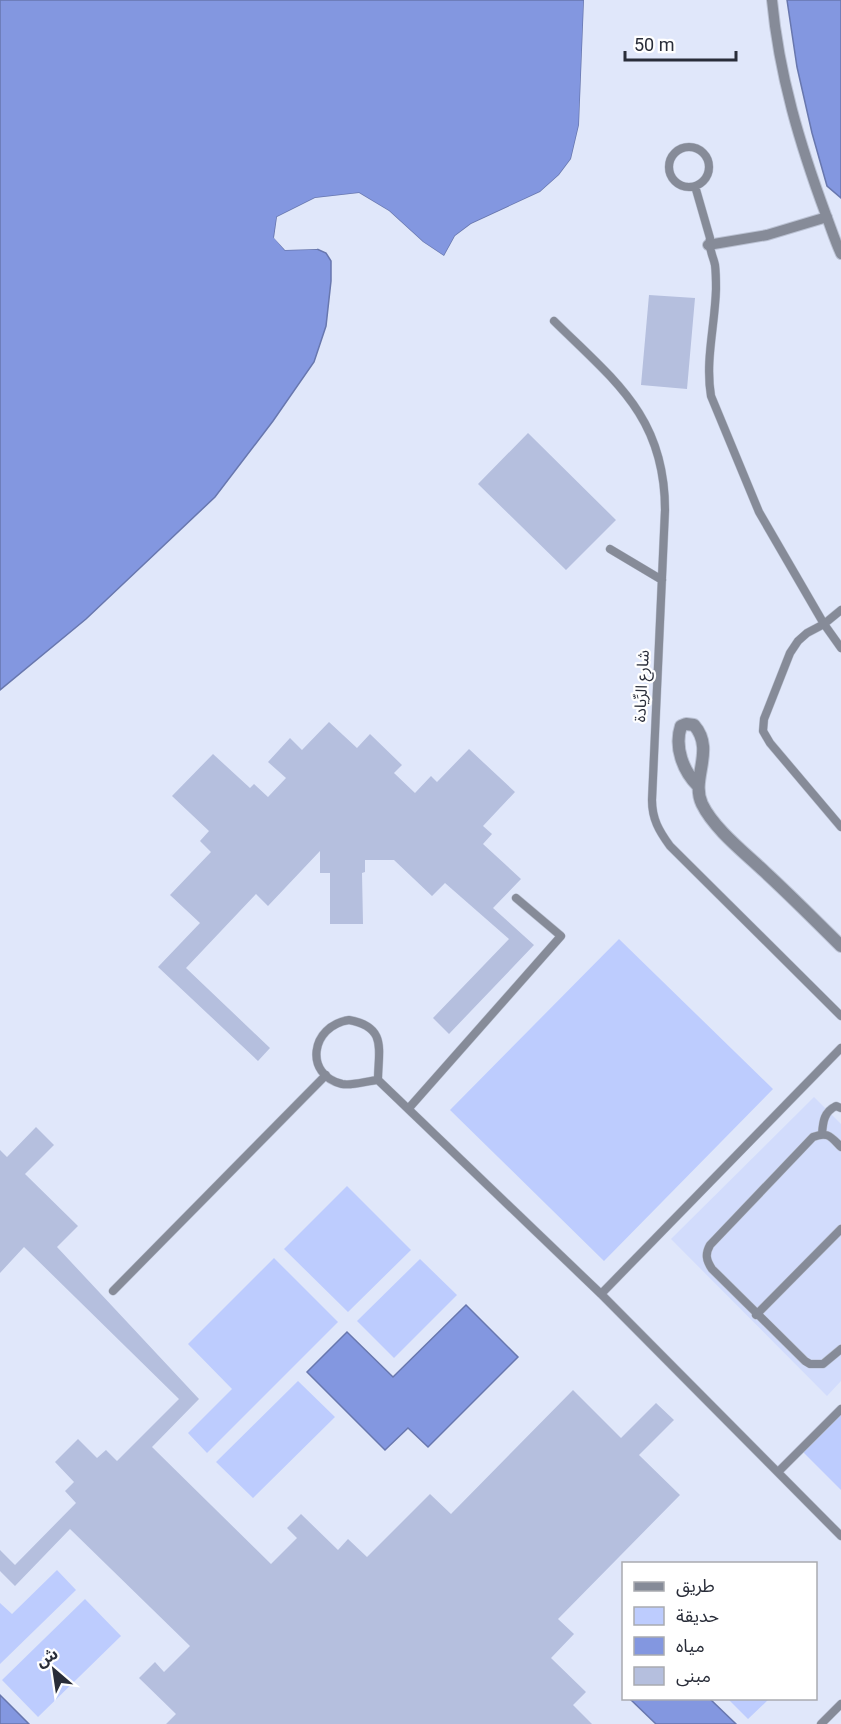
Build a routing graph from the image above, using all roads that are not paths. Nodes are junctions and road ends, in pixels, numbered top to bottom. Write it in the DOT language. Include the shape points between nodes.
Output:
graph roads {
  1 [pos="772,0"];
  2 [pos="695,186"];
  3 [pos="827,217"];
  4 [pos="708,245"];
  5 [pos="841,254"];
  6 [pos="554,321"];
  7 [pos="610,549"];
  8 [pos="662,580"];
  9 [pos="841,610"];
  10 [pos="824,624"];
  11 [pos="841,648"];
  12 [pos="698,786"];
  13 [pos="841,827"];
  14 [pos="516,898"];
  15 [pos="841,946"];
  16 [pos="841,1016"];
  17 [pos="841,1048"];
  18 [pos="326,1075"];
  19 [pos="378,1080"];
  20 [pos="409,1108"];
  21 [pos="841,1108"];
  22 [pos="822,1134"];
  23 [pos="841,1147"];
  24 [pos="841,1229"];
  25 [pos="113,1291"];
  26 [pos="602,1294"];
  27 [pos="756,1315"];
  28 [pos="841,1349"];
  29 [pos="841,1409"];
  30 [pos="778,1472"];
  31 [pos="841,1536"];
  32 [pos="841,1704"];
  33 [pos="821,1724"];
  1 -- 3 [label="street" via="788,98"];
  2 -- 2 [label="lane" via="684,187 670,174 670,159 680,149 696,148 709,161 708,175"];
  2 -- 4 [label="lane" via="710,238"];
  3 -- 4 [label="street" via="767,235"];
  3 -- 5 [label="street"];
  4 -- 10 [label="lane" via="715,265 716,288 707,376 711,396 759,512"];
  6 -- 8 [label="lane, شارع الرِّيادة" via="625,392 650,432 661,462 665,494"];
  7 -- 8 [label="lane"];
  8 -- 16 [label="lane, شارع الرِّيادة" via="652,800 657,828 670,846"];
  9 -- 10 [label="lane"];
  10 -- 11 [label="lane"];
  10 -- 13 [label="lane" via="807,633 790,653 763,731"];
  12 -- 15 [label="street" via="701,802 731,840"];
  14 -- 20 [label="lane" via="561,936"];
  17 -- 26 [label="lane"];
  18 -- 19 [label="lane" via="344,1084"];
  18 -- 19 [label="lane" via="317,1060 318,1043 329,1027 349,1020 368,1027 376,1035 381,1055"];
  18 -- 25 [label="lane"];
  19 -- 20 [label="lane"];
  20 -- 26 [label="lane"];
  21 -- 22 [label="lane" via="830,1109"];
  22 -- 23 [label="lane"];
  22 -- 27 [label="lane" via="813,1137 706,1251 712,1269"];
  24 -- 27 [label="lane"];
  26 -- 30 [label="lane"];
  27 -- 28 [label="lane" via="810,1364 823,1364"];
  29 -- 30 [label="lane"];
  30 -- 31 [label="lane"];
  32 -- 33 [label="lane"];
}
